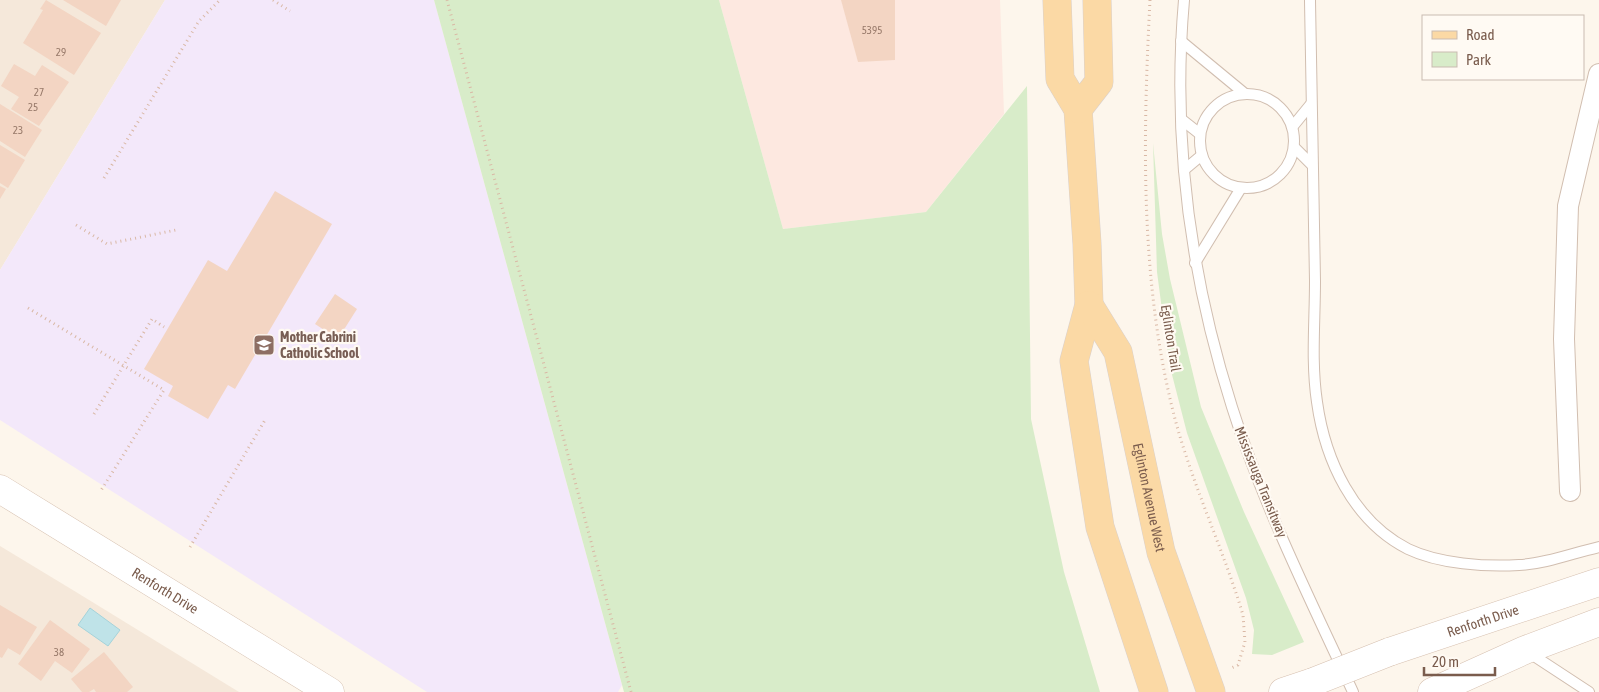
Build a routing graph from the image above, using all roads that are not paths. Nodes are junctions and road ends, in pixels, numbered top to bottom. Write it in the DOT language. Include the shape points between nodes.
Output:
graph roads {
  1 [pos="1057,0"];
  2 [pos="1097,0"];
  3 [pos="1184,0"];
  4 [pos="1310,0"];
  5 [pos="1181,42"];
  6 [pos="1599,74"];
  7 [pos="1244,93"];
  8 [pos="1311,104"];
  9 [pos="1078,109"];
  10 [pos="1180,119"];
  11 [pos="1293,126"];
  12 [pos="1200,134"];
  13 [pos="1295,148"];
  14 [pos="1202,155"];
  15 [pos="1312,165"];
  16 [pos="1184,170"];
  17 [pos="1241,188"];
  18 [pos="1195,263"];
  19 [pos="1089,305"];
  20 [pos="0,489"];
  21 [pos="1570,491"];
  22 [pos="1599,547"];
  23 [pos="1599,582"];
  24 [pos="1599,622"];
  25 [pos="1525,650"];
  26 [pos="330,692"];
  27 [pos="1154,692"];
  28 [pos="1211,692"];
  29 [pos="1283,692"];
  30 [pos="1353,692"];
  31 [pos="1432,692"];
  32 [pos="1589,692"];
  1 -- 9 [label="main road, Eglinton Avenue West" via="1060,79"];
  2 -- 9 [label="main road" via="1100,82"];
  3 -- 5 [label="lane, Mississauga Transitway"];
  4 -- 8 [label="lane"];
  5 -- 7 [label="lane"];
  5 -- 10 [label="lane, Mississauga Transitway"];
  6 -- 21 [label="street" via="1568,206 1564,339"];
  7 -- 11 [label="lane" via="1265,96 1282,108"];
  7 -- 12 [label="lane" via="1224,100 1208,114"];
  8 -- 11 [label="lane"];
  8 -- 15 [label="lane"];
  9 -- 19 [label="main road, Eglinton Avenue West"];
  10 -- 12 [label="lane"];
  10 -- 16 [label="lane, Mississauga Transitway"];
  11 -- 13 [label="lane"];
  12 -- 14 [label="lane"];
  13 -- 15 [label="lane"];
  13 -- 17 [label="lane" via="1288,165 1276,179 1260,187"];
  14 -- 16 [label="lane"];
  14 -- 17 [label="lane" via="1210,171 1224,182"];
  15 -- 22 [label="lane" via="1316,402 1323,437 1348,493 1376,524 1409,549 1470,566 1521,565"];
  16 -- 18 [label="lane, Mississauga Transitway"];
  17 -- 18 [label="lane"];
  18 -- 30 [label="lane, Mississauga Transitway" via="1208,328 1232,408 1275,520"];
  19 -- 27 [label="main road, Eglinton Avenue West" via="1074,361 1100,528"];
  19 -- 28 [label="main road, Eglinton Avenue West" via="1118,352 1161,552"];
  20 -- 26 [label="main road, Renforth Drive"];
  23 -- 29 [label="main road, Renforth Drive, bridge" via="1388,652"];
  24 -- 25 [label="main road"];
  25 -- 31 [label="main road"];
  25 -- 32 [label="lane"];
}
